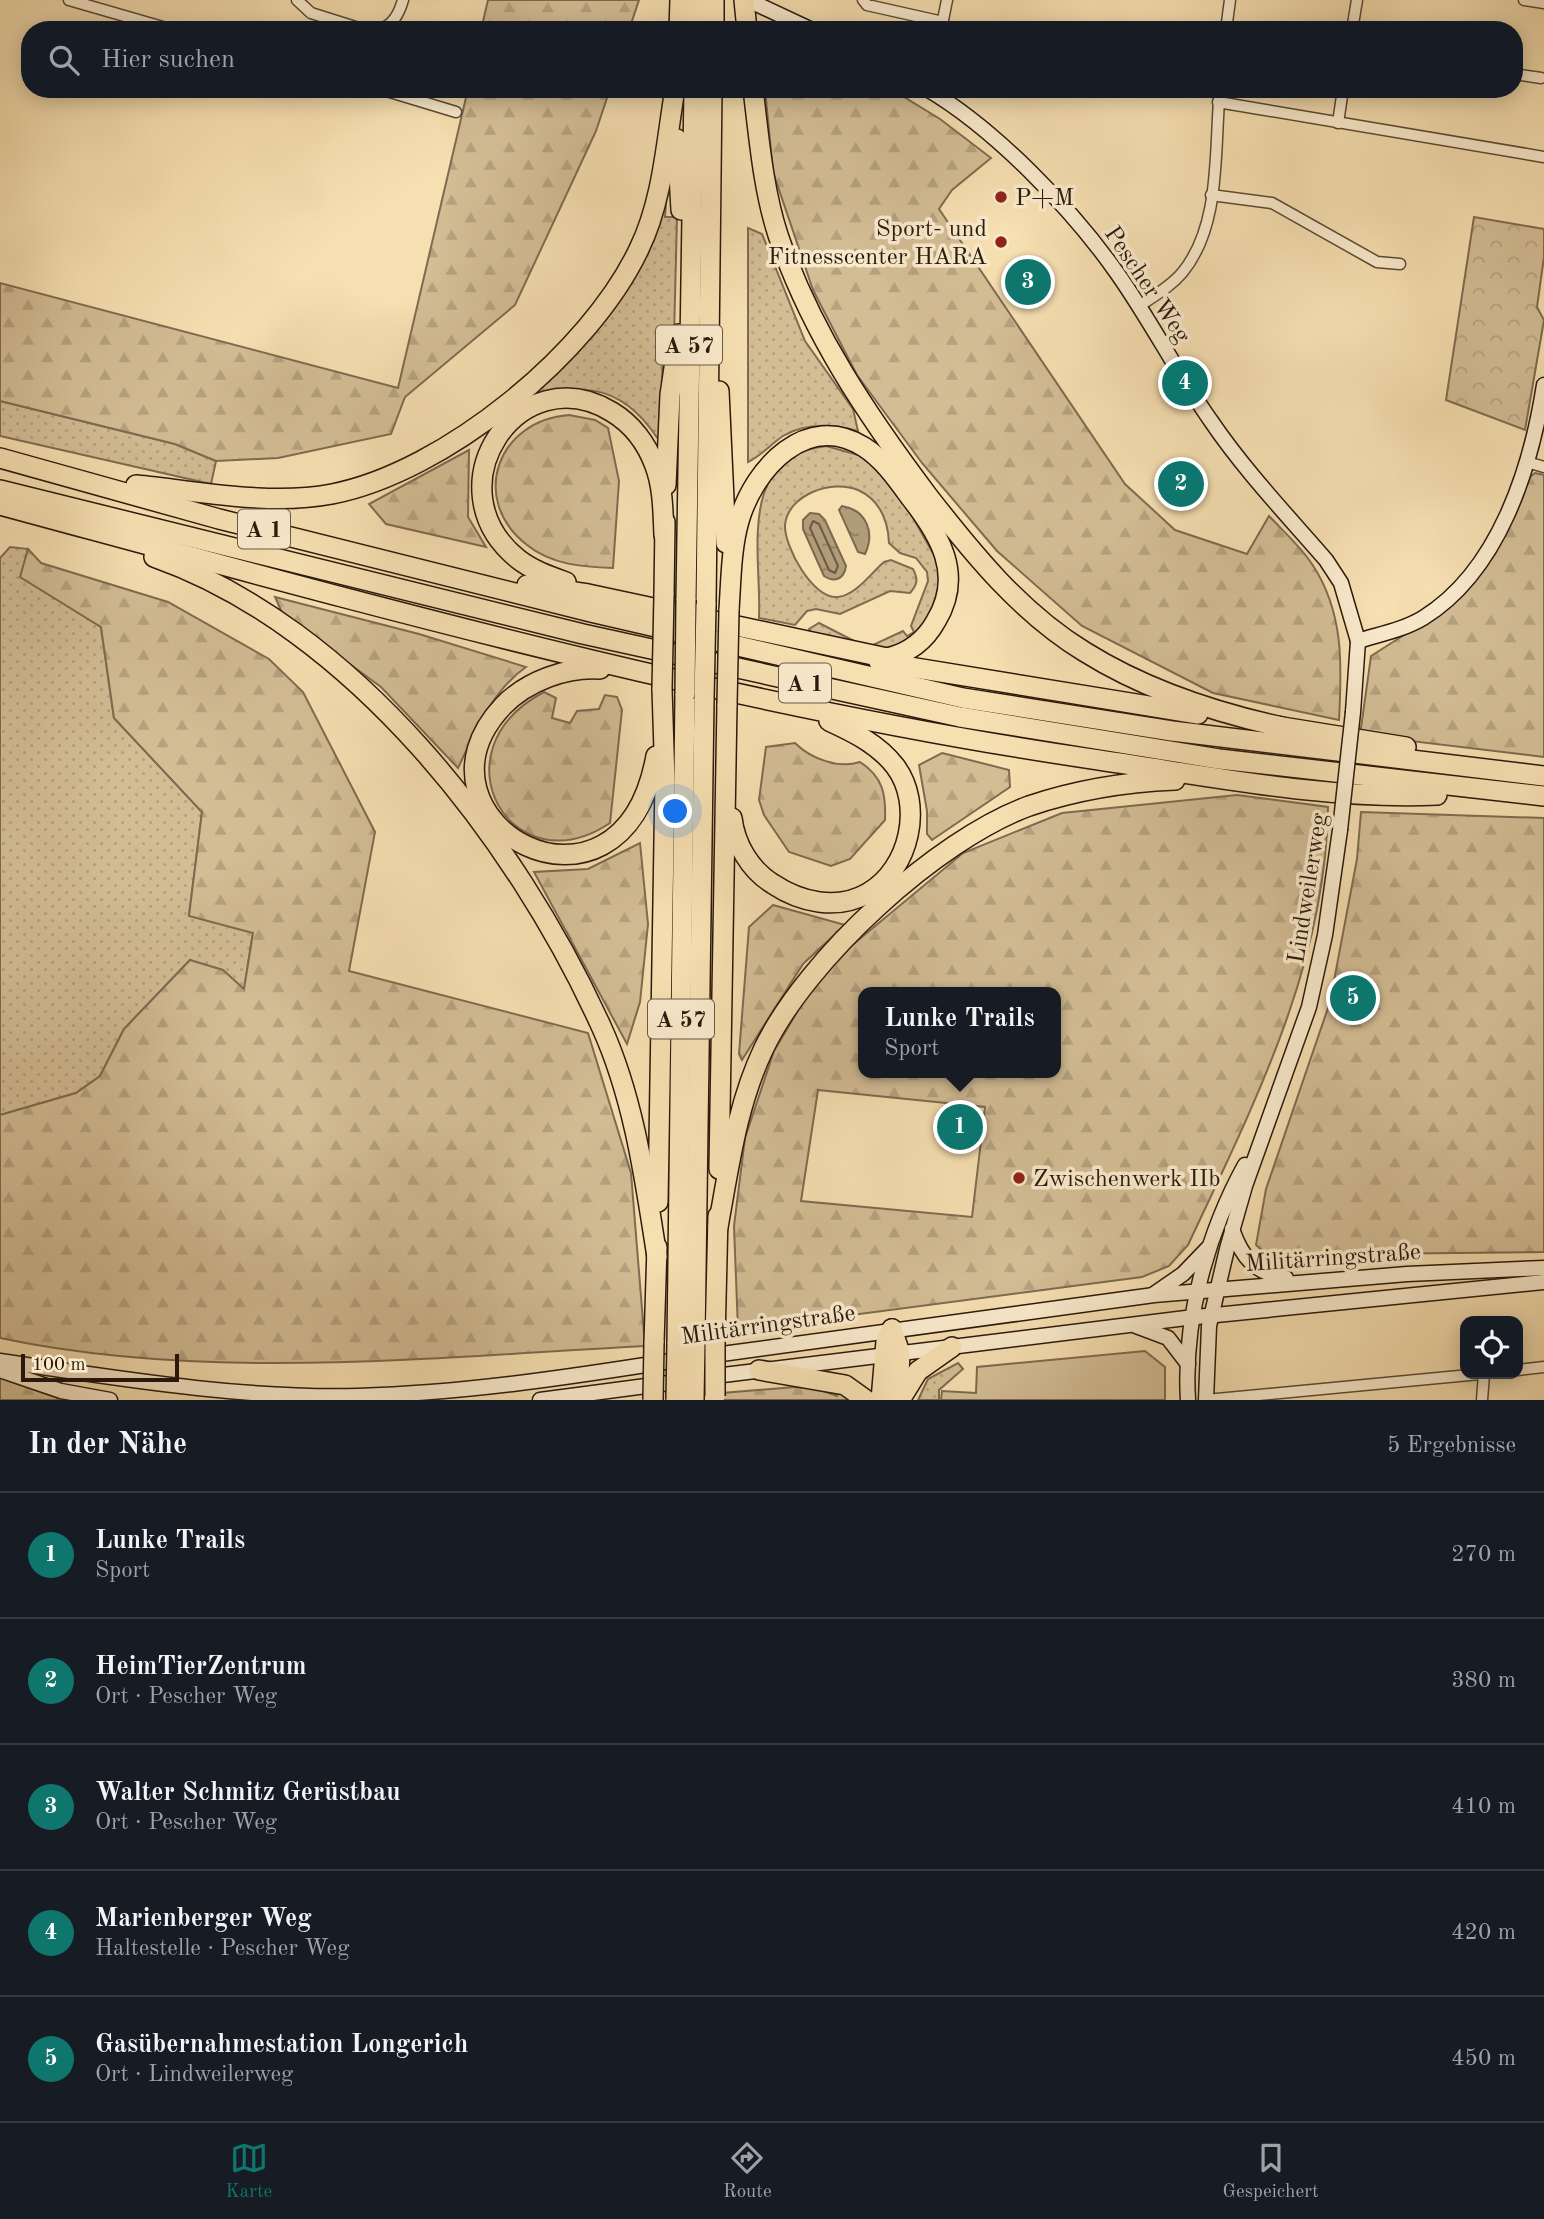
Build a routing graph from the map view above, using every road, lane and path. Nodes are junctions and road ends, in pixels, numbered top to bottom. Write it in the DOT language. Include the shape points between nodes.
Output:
graph roads {
  1 [pos="69,0"];
  2 [pos="297,0"];
  3 [pos="403,0"];
  4 [pos="746,0"];
  5 [pos="863,0"];
  6 [pos="947,0"];
  7 [pos="1230,0"];
  8 [pos="1357,0"];
  9 [pos="1524,0"];
  10 [pos="1544,3"];
  11 [pos="142,21"];
  12 [pos="337,21"];
  13 [pos="392,21"];
  14 [pos="746,21"];
  15 [pos="792,21"];
  16 [pos="924,21"];
  17 [pos="943,21"];
  18 [pos="1227,21"];
  19 [pos="1354,21"];
  20 [pos="1523,75"];
  21 [pos="1541,78"];
  22 [pos="410,98"];
  23 [pos="674,98"];
  24 [pos="676,98"];
  25 [pos="694,98"];
  26 [pos="712,98"];
  27 [pos="754,98"];
  28 [pos="940,98"];
  29 [pos="1219,98"];
  30 [pos="1342,98"];
  31 [pos="1218,102"];
  32 [pos="456,112"];
  33 [pos="1338,123"];
  34 [pos="1544,157"];
  35 [pos="1211,195"];
  36 [pos="1400,264"];
  37 [pos="710,289"];
  38 [pos="1139,306"];
  39 [pos="1544,385"];
  40 [pos="0,458"];
  41 [pos="1527,462"];
  42 [pos="1544,467"];
  43 [pos="90,481"];
  44 [pos="0,490"];
  45 [pos="0,505"];
  46 [pos="62,522"];
  47 [pos="664,535"];
  48 [pos="440,573"];
  49 [pos="647,608"];
  50 [pos="729,610"];
  51 [pos="748,630"];
  52 [pos="1358,641"];
  53 [pos="643,672"];
  54 [pos="803,708"];
  55 [pos="1282,727"];
  56 [pos="662,728"];
  57 [pos="726,767"];
  58 [pos="1542,776"];
  59 [pos="1239,780"];
  60 [pos="1488,792"];
  61 [pos="1544,796"];
  62 [pos="1263,1133"];
  63 [pos="718,1227"];
  64 [pos="1232,1229"];
  65 [pos="1211,1244"];
  66 [pos="657,1257"];
  67 [pos="1544,1268"];
  68 [pos="1303,1281"];
  69 [pos="1544,1282"];
  70 [pos="1217,1289"];
  71 [pos="1199,1291"];
  72 [pos="1154,1294"];
  73 [pos="1211,1315"];
  74 [pos="1193,1317"];
  75 [pos="1131,1325"];
  76 [pos="892,1329"];
  77 [pos="686,1343"];
  78 [pos="952,1347"];
  79 [pos="892,1354"];
  80 [pos="0,1361"];
  81 [pos="1188,1364"];
  82 [pos="1544,1367"];
  83 [pos="1523,1369"];
  84 [pos="0,1370"];
  85 [pos="760,1370"];
  86 [pos="1460,1376"];
  87 [pos="1482,1379"];
  88 [pos="1345,1387"];
  89 [pos="274,1393"];
  90 [pos="232,1395"];
  91 [pos="715,1398"];
  92 [pos="110,1400"];
  93 [pos="257,1400"];
  94 [pos="540,1400"];
  95 [pos="653,1400"];
  96 [pos="676,1400"];
  97 [pos="694,1400"];
  98 [pos="866,1400"];
  99 [pos="881,1400"];
  100 [pos="899,1400"];
  101 [pos="1188,1400"];
  102 [pos="1206,1400"];
  103 [pos="1345,1400"];
  104 [pos="1482,1400"];
  1 -- 11 [label="street"];
  2 -- 12 [label="street" via="312,13"];
  3 -- 13 [label="street"];
  4 -- 14 [label="highway"];
  4 -- 15 [label="main road"];
  5 -- 16 [label="street"];
  6 -- 17 [label="street"];
  7 -- 18 [label="street"];
  8 -- 19 [label="street"];
  9 -- 10 [label="street"];
  20 -- 21 [label="street"];
  22 -- 32 [label="street"];
  23 -- 43 [label="highway" via="652,214 618,287 540,377 480,423 419,461 376,481 331,494 252,496"];
  24 -- 47 [label="highway" via="683,224 681,317 670,396"];
  25 -- 77 [label="highway, A 57, bridge" via="685,694"];
  26 -- 37 [label="highway, A 57"];
  27 -- 55 [label="highway" via="777,233 806,308 842,374 947,520 1010,594 1085,652 1177,698 1221,714"];
  28 -- 38 [label="main road, Pescher Weg" via="1030,173 1093,241"];
  29 -- 31 [label="street"];
  30 -- 33 [label="street"];
  31 -- 33 [label="street"];
  31 -- 35 [label="street"];
  33 -- 34 [label="street"];
  35 -- 36 [label="street" via="1272,203 1377,262"];
  35 -- 38 [label="street" via="1206,228 1191,260 1174,281"];
  37 -- 50 [label="highway" via="718,360"];
  37 -- 77 [label="highway, A 57, bridge"];
  38 -- 52 [label="main road, Pescher Weg" via="1212,424 1326,560 1341,583"];
  39 -- 41 [label="main road"];
  40 -- 43 [label="highway, A 1"];
  41 -- 42 [label="street"];
  41 -- 52 [label="main road" via="1495,536 1461,586 1423,618"];
  43 -- 48 [label="highway, A 1" via="219,519"];
  44 -- 60 [label="highway, A 1" via="583,634 960,717 1219,758"];
  45 -- 46 [label="highway"];
  46 -- 53 [label="highway"];
  46 -- 66 [label="highway" via="234,592 332,662 434,761 551,932 601,1027 625,1093"];
  47 -- 49 [label="highway" via="661,493 647,448 634,430 603,406 571,400 534,406 503,428 489,449 481,472 481,494 485,516 498,540 538,571"];
  47 -- 56 [label="highway, bridge"];
  48 -- 49 [label="highway" via="588,594"];
  48 -- 58 [label="highway, A 1" via="963,698 1172,732"];
  49 -- 51 [label="highway"];
  50 -- 51 [label="highway" via="740,517 775,457 789,446 820,436 839,437 875,455 930,523 947,557 948,597 931,631 916,645 887,658"];
  50 -- 57 [label="highway, bridge"];
  51 -- 55 [label="highway" via="860,659"];
  52 -- 62 [label="main road, Lindweilerweg, bridge" via="1325,935 1309,1007"];
  53 -- 54 [label="highway"];
  53 -- 56 [label="highway" via="578,669 541,680 508,700 486,729 479,748 475,768 483,804 511,840 529,849 567,856 594,848 619,834 642,805"];
  54 -- 57 [label="highway" via="874,746 895,766 905,784 911,825 905,847 884,881 867,894 823,903 803,901 762,877 738,843"];
  54 -- 59 [label="highway" via="961,740"];
  55 -- 58 [label="highway" via="1493,761"];
  56 -- 66 [label="highway" via="665,781"];
  57 -- 63 [label="highway"];
  59 -- 60 [label="highway" via="1397,796"];
  59 -- 63 [label="highway" via="1138,782 1030,806 971,836 888,899 812,975 763,1050 735,1134"];
  60 -- 61 [label="highway, A 1"];
  62 -- 64 [label="main road, Lindweilerweg"];
  62 -- 65 [label="main road, Lindweilerweg" via="1235,1183"];
  63 -- 91 [label="highway, bridge"];
  64 -- 68 [label="main road" via="1238,1247 1254,1267"];
  64 -- 70 [label="main road, Lindweilerweg"];
  65 -- 71 [label="main road, Lindweilerweg"];
  65 -- 72 [label="main road" via="1183,1274"];
  66 -- 95 [label="highway, bridge"];
  67 -- 68 [label="main road, Militärringstraße"];
  68 -- 70 [label="main road, Militärringstraße"];
  69 -- 73 [label="main road, Militärringstraße"];
  70 -- 71 [label="main road, Militärringstraße"];
  70 -- 73 [label="main road, Lindweilerweg"];
  71 -- 72 [label="main road, Militärringstraße"];
  71 -- 74 [label="main road, Lindweilerweg"];
  72 -- 76 [label="main road, Militärringstraße"];
  73 -- 74 [label="main road, Militärringstraße"];
  73 -- 102 [label="main road, Lindweilerweg"];
  74 -- 75 [label="main road, Militärringstraße"];
  74 -- 81 [label="main road, Lindweilerweg"];
  75 -- 78 [label="main road, Militärringstraße"];
  75 -- 81 [label="main road" via="1168,1338"];
  76 -- 79 [label="highway"];
  76 -- 89 [label="main road, Militärringstraße" via="453,1389 356,1396"];
  77 -- 96 [label="highway, A 57, bridge"];
  77 -- 97 [label="highway, A 57, bridge"];
  78 -- 79 [label="main road, Militärringstraße"];
  78 -- 100 [label="highway" via="918,1371"];
  79 -- 85 [label="main road, Militärringstraße"];
  79 -- 99 [label="highway"];
  79 -- 100 [label="highway"];
  80 -- 90 [label="main road, Militärringstraße"];
  81 -- 101 [label="main road, Lindweilerweg"];
  82 -- 83 [label="street"];
  84 -- 92 [label="main road" via="61,1391"];
  85 -- 94 [label="main road, Militärringstraße"];
  85 -- 98 [label="highway" via="845,1385"];
  86 -- 88 [label="street"];
  87 -- 104 [label="street"];
  88 -- 102 [label="street"];
  88 -- 103 [label="street"];
  89 -- 90 [label="main road, Militärringstraße"];
  89 -- 93 [label="main road"];
}
